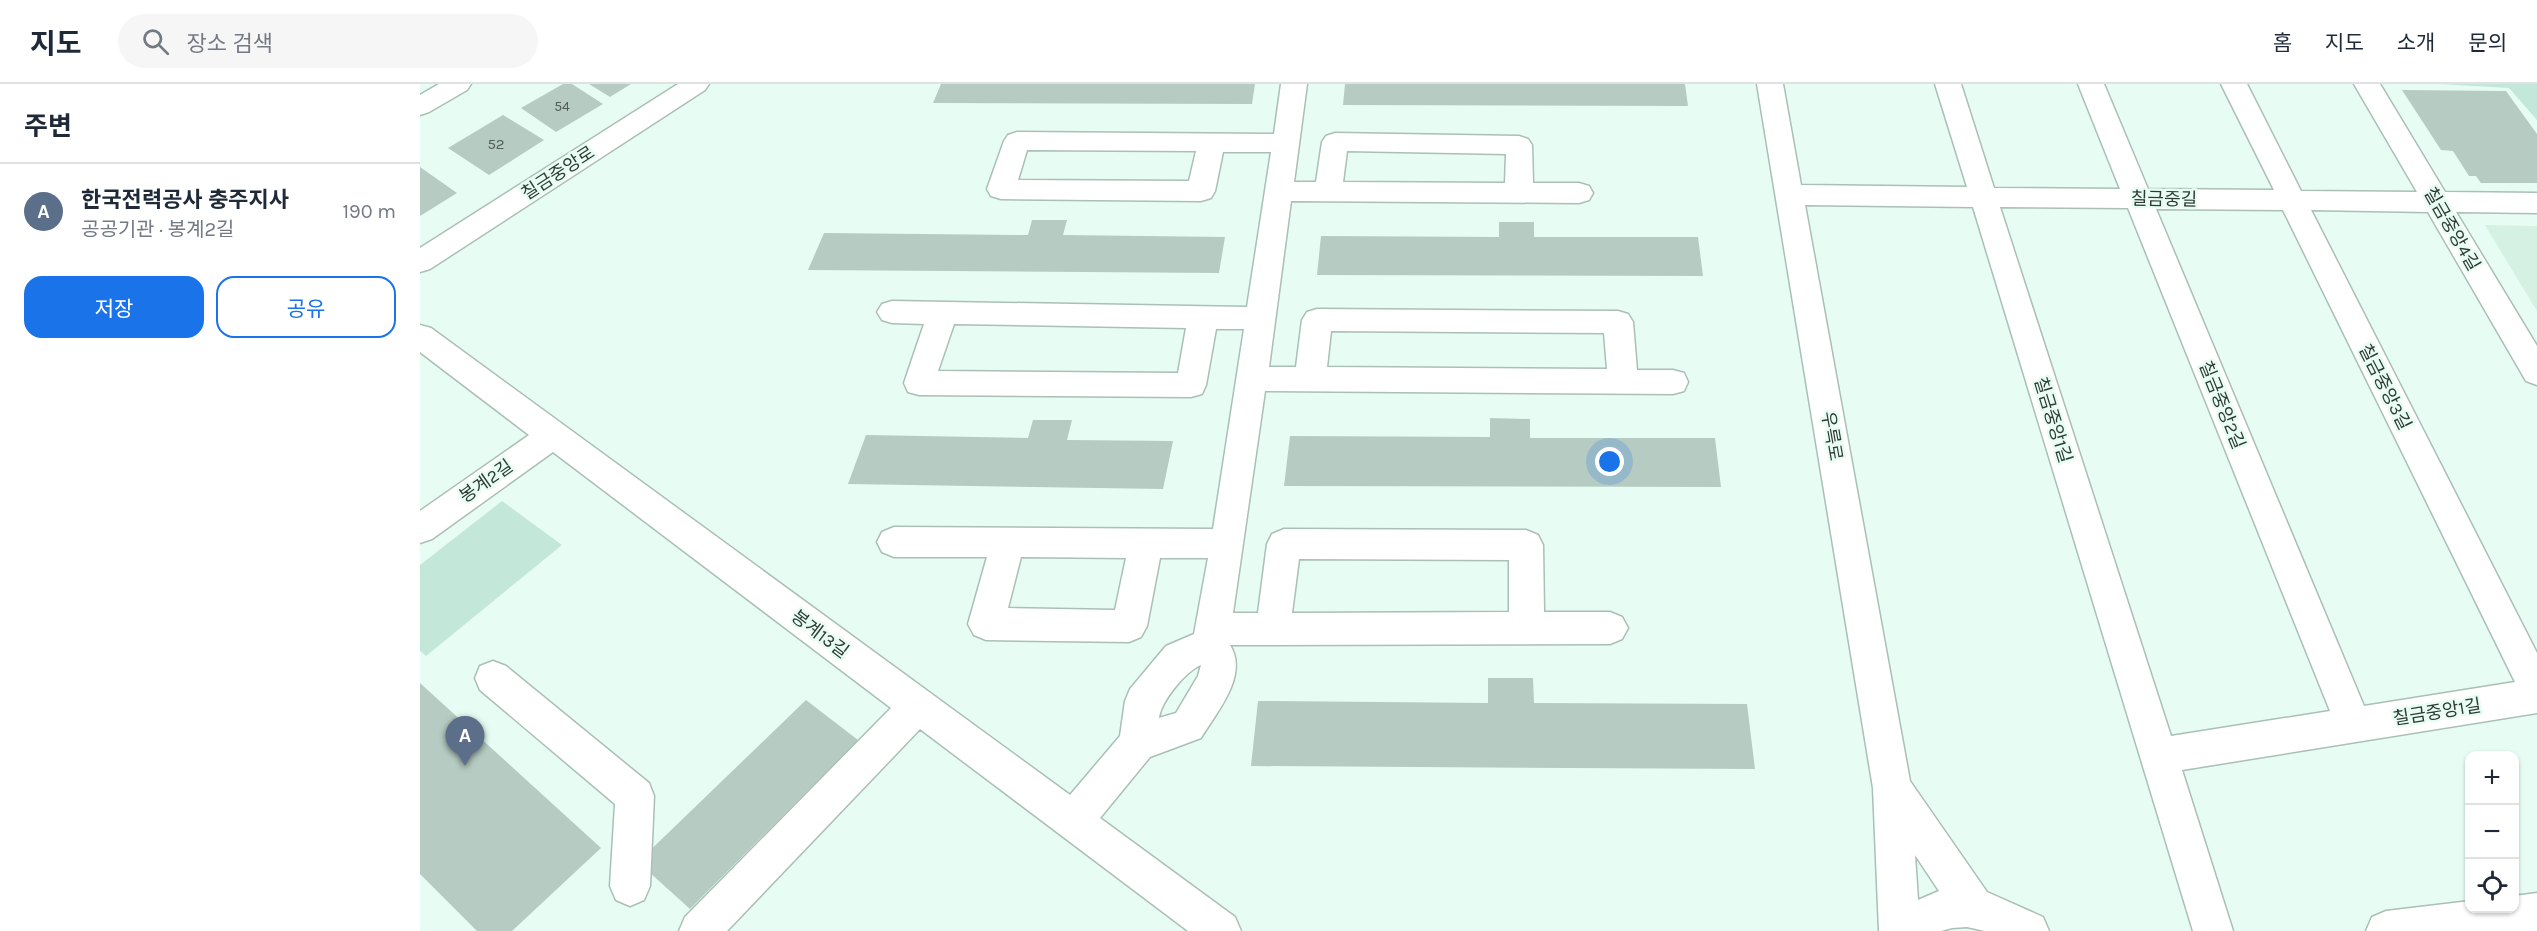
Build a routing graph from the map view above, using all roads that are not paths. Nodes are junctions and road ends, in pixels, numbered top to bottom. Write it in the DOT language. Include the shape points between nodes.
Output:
graph roads {
  1 [pos="459,84"];
  2 [pos="696,84"];
  3 [pos="1294,84"];
  4 [pos="1770,84"];
  5 [pos="1948,84"];
  6 [pos="2091,84"];
  7 [pos="2234,84"];
  8 [pos="2367,84"];
  9 [pos="420,106"];
  10 [pos="1211,143"];
  11 [pos="1286,143"];
  12 [pos="1279,191"];
  13 [pos="1328,191"];
  14 [pos="1519,193"];
  15 [pos="1579,193"];
  16 [pos="1790,195"];
  17 [pos="1983,197"];
  18 [pos="2138,199"];
  19 [pos="2292,201"];
  20 [pos="2436,202"];
  21 [pos="2537,203"];
  22 [pos="420,261"];
  23 [pos="892,312"];
  24 [pos="943,313"];
  25 [pos="1203,317"];
  26 [pos="1260,318"];
  27 [pos="420,336"];
  28 [pos="2537,374"];
  29 [pos="1252,379"];
  30 [pos="1310,380"];
  31 [pos="1623,381"];
  32 [pos="1673,382"];
  33 [pos="553,435"];
  34 [pos="420,529"];
  35 [pos="894,543"];
  36 [pos="1008,543"];
  37 [pos="1146,544"];
  38 [pos="1228,544"];
  39 [pos="1273,628"];
  40 [pos="1527,628"];
  41 [pos="1610,628"];
  42 [pos="1213,636"];
  43 [pos="493,678"];
  44 [pos="2537,690"];
  45 [pos="2537,696"];
  46 [pos="918,706"];
  47 [pos="2354,725"];
  48 [pos="1138,743"];
  49 [pos="2158,756"];
  50 [pos="1892,788"];
  51 [pos="1073,821"];
  52 [pos="630,886"];
  53 [pos="1974,907"];
  54 [pos="2537,913"];
  55 [pos="699,931"];
  56 [pos="1221,931"];
  57 [pos="1899,931"];
  58 [pos="1908,931"];
  59 [pos="2029,931"];
  60 [pos="2213,931"];
  61 [pos="2386,931"];
  1 -- 9 [label="street"];
  2 -- 22 [label="street, 칠금중앙로"];
  3 -- 11 [label="street"];
  4 -- 16 [label="street, 우륵로"];
  5 -- 17 [label="street, 칠금중앙1길"];
  6 -- 18 [label="street, 칠금중앙2길"];
  7 -- 19 [label="street, 칠금중앙3길"];
  8 -- 20 [label="street, 칠금중앙4길"];
  10 -- 10 [label="street" via="1017,141 1001,189 1201,191"];
  10 -- 11 [label="street"];
  11 -- 12 [label="street"];
  12 -- 13 [label="street"];
  12 -- 26 [label="street"];
  13 -- 14 [label="street"];
  13 -- 14 [label="street" via="1335,142 1519,145"];
  14 -- 15 [label="street"];
  16 -- 17 [label="street, 칠금중길"];
  16 -- 50 [label="street, 우륵로"];
  17 -- 18 [label="street, 칠금중길"];
  17 -- 49 [label="street, 칠금중앙1길"];
  18 -- 19 [label="street, 칠금중길"];
  18 -- 47 [label="street, 칠금중앙2길"];
  19 -- 20 [label="street, 칠금중길"];
  19 -- 44 [label="street, 칠금중앙3길"];
  20 -- 21 [label="street, 칠금중길"];
  20 -- 28 [label="street, 칠금중앙4길"];
  23 -- 24 [label="street"];
  24 -- 25 [label="street"];
  24 -- 25 [label="street" via="919,383 1191,386"];
  25 -- 26 [label="street"];
  26 -- 29 [label="street"];
  27 -- 33 [label="street, 봉계13길"];
  29 -- 30 [label="street"];
  29 -- 38 [label="street"];
  30 -- 31 [label="street"];
  30 -- 31 [label="street" via="1317,320 1329,320 1618,322"];
  31 -- 32 [label="street"];
  33 -- 34 [label="street, 봉계2길"];
  33 -- 46 [label="street, 봉계13길"];
  35 -- 36 [label="street"];
  36 -- 37 [label="street"];
  36 -- 37 [label="street" via="986,624 1130,626"];
  37 -- 38 [label="street"];
  38 -- 42 [label="street"];
  39 -- 40 [label="street"];
  39 -- 40 [label="street" via="1284,544 1526,545"];
  39 -- 42 [label="street"];
  40 -- 41 [label="street"];
  42 -- 48 [label="street" via="1179,658 1143,701"];
  42 -- 48 [label="street" via="1220,660 1215,682 1188,726"];
  43 -- 52 [label="street" via="635,796"];
  45 -- 47 [label="street, 칠금중앙1길"];
  46 -- 51 [label="street, 봉계13길"];
  46 -- 55 [label="street"];
  47 -- 49 [label="street, 칠금중앙1길"];
  48 -- 51 [label="street"];
  49 -- 60 [label="street, 칠금중앙1길"];
  50 -- 53 [label="street, 우륵로"];
  50 -- 57 [label="street, 우륵로"];
  51 -- 56 [label="street, 봉계13길"];
  53 -- 58 [label="street" via="1944,909 1919,920"];
  53 -- 59 [label="street" via="2003,915"];
  54 -- 61 [label="street"];
}
